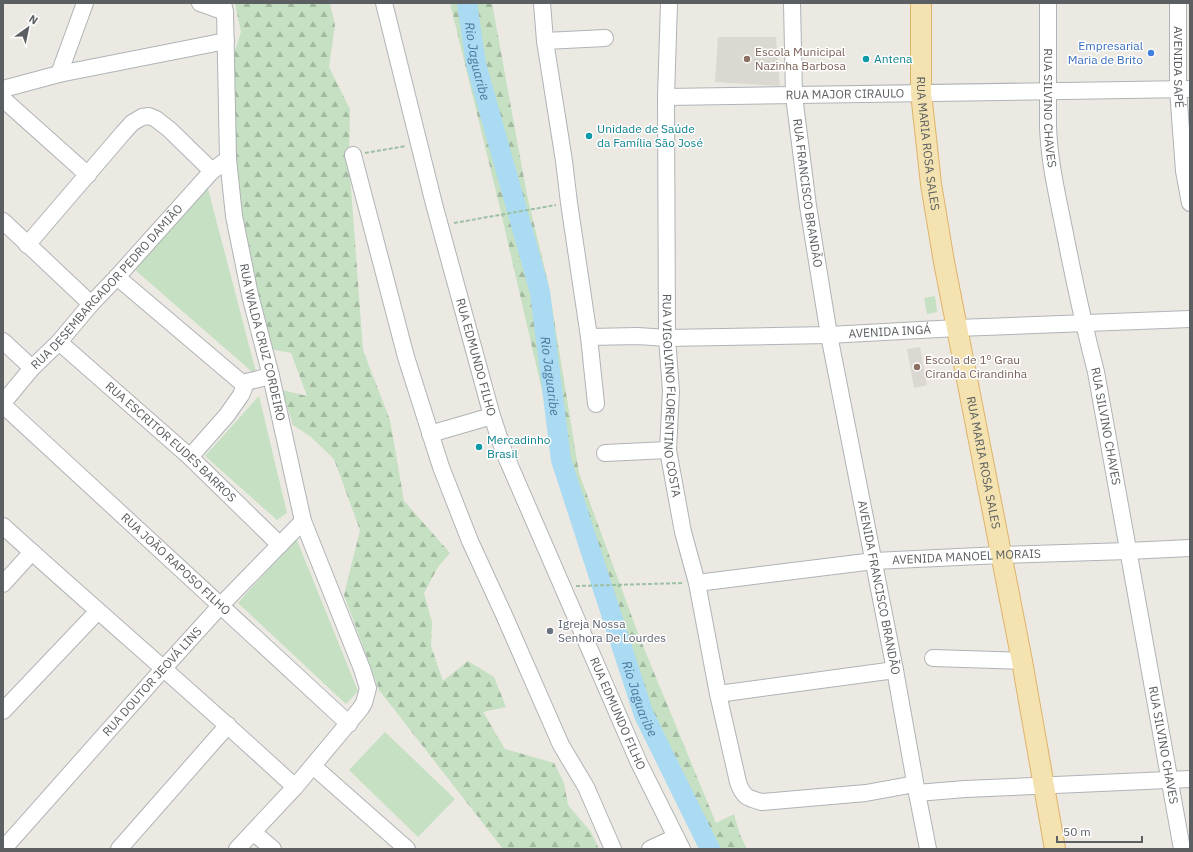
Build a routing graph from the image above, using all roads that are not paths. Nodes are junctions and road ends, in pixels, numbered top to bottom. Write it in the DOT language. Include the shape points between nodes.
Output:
graph roads {
  1 [pos="85,3"];
  2 [pos="200,3"];
  3 [pos="384,3"];
  4 [pos="542,3"];
  5 [pos="669,3"];
  6 [pos="792,3"];
  7 [pos="921,3"];
  8 [pos="1048,3"];
  9 [pos="1178,3"];
  10 [pos="224,7"];
  11 [pos="605,38"];
  12 [pos="226,40"];
  13 [pos="545,41"];
  14 [pos="59,74"];
  15 [pos="3,89"];
  16 [pos="1184,89"];
  17 [pos="1048,90"];
  18 [pos="921,93"];
  19 [pos="794,96"];
  20 [pos="666,97"];
  21 [pos="3,100"];
  22 [pos="354,155"];
  23 [pos="228,159"];
  24 [pos="212,172"];
  25 [pos="88,175"];
  26 [pos="1190,203"];
  27 [pos="3,222"];
  28 [pos="28,245"];
  29 [pos="117,277"];
  30 [pos="91,304"];
  31 [pos="1190,320"];
  32 [pos="1083,323"];
  33 [pos="958,328"];
  34 [pos="829,335"];
  35 [pos="589,337"];
  36 [pos="667,338"];
  37 [pos="3,341"];
  38 [pos="59,342"];
  39 [pos="32,368"];
  40 [pos="270,376"];
  41 [pos="242,383"];
  42 [pos="3,404"];
  43 [pos="596,404"];
  44 [pos="492,416"];
  45 [pos="430,434"];
  46 [pos="668,450"];
  47 [pos="605,453"];
  48 [pos="190,457"];
  49 [pos="303,521"];
  50 [pos="3,526"];
  51 [pos="280,545"];
  52 [pos="1190,548"];
  53 [pos="32,552"];
  54 [pos="1128,552"];
  55 [pos="1001,555"];
  56 [pos="874,561"];
  57 [pos="697,582"];
  58 [pos="3,584"];
  59 [pos="221,605"];
  60 [pos="98,611"];
  61 [pos="933,658"];
  62 [pos="1022,661"];
  63 [pos="163,669"];
  64 [pos="895,670"];
  65 [pos="718,694"];
  66 [pos="3,711"];
  67 [pos="349,724"];
  68 [pos="228,725"];
  69 [pos="312,766"];
  70 [pos="1190,779"];
  71 [pos="1169,780"];
  72 [pos="1043,786"];
  73 [pos="295,787"];
  74 [pos="916,789"];
  75 [pos="253,832"];
  76 [pos="679,843"];
  77 [pos="6,846"];
  78 [pos="119,849"];
  79 [pos="237,849"];
  80 [pos="273,849"];
  81 [pos="407,849"];
  82 [pos="613,849"];
  83 [pos="650,849"];
  84 [pos="928,849"];
  85 [pos="1055,849"];
  86 [pos="1182,849"];
  1 -- 14 [label="street"];
  2 -- 10 [label="street"];
  3 -- 44 [label="street, RUA EDMUNDO FILHO"];
  4 -- 13 [label="street"];
  5 -- 20 [label="street, RUA VIGOLVINO FLORENTINO COSTA"];
  6 -- 19 [label="street, RUA FRANCISCO BRANDÃO"];
  7 -- 18 [label="main road, RUA MARIA ROSA SALES"];
  8 -- 17 [label="street, RUA SILVINO CHAVES"];
  9 -- 16 [label="street, AVENIDA SAPÉ"];
  10 -- 12 [label="street, RUA WALDA CRUZ CORDEIRO"];
  11 -- 13 [label="street"];
  12 -- 14 [label="street"];
  12 -- 23 [label="street, RUA WALDA CRUZ CORDEIRO"];
  13 -- 35 [label="street"];
  14 -- 15 [label="street"];
  16 -- 17 [label="street, RUA MAJOR CIRAULO"];
  16 -- 26 [label="street, AVENIDA SAPÉ" via="1184,171"];
  17 -- 18 [label="street, RUA MAJOR CIRAULO"];
  17 -- 32 [label="street, RUA SILVINO CHAVES" via="1048,146 1052,174"];
  18 -- 19 [label="street, RUA MAJOR CIRAULO"];
  18 -- 33 [label="main road, RUA MARIA ROSA SALES" via="931,184"];
  19 -- 20 [label="street, RUA MAJOR CIRAULO"];
  19 -- 34 [label="street, RUA FRANCISCO BRANDÃO" via="808,206"];
  20 -- 36 [label="street, RUA VIGOLVINO FLORENTINO COSTA"];
  21 -- 25 [label="street"];
  22 -- 45 [label="street" via="406,357"];
  23 -- 24 [label="street, RUA DESEMBARGADOR PEDRO DAMIÃO"];
  23 -- 40 [label="street, RUA WALDA CRUZ CORDEIRO" via="234,216"];
  24 -- 25 [label="street" via="170,130 148,116 132,123"];
  24 -- 29 [label="street, RUA DESEMBARGADOR PEDRO DAMIÃO"];
  25 -- 28 [label="street"];
  27 -- 28 [label="street"];
  28 -- 30 [label="street"];
  29 -- 30 [label="street, RUA DESEMBARGADOR PEDRO DAMIÃO"];
  29 -- 41 [label="street"];
  30 -- 38 [label="street, RUA DESEMBARGADOR PEDRO DAMIÃO"];
  31 -- 32 [label="street, AVENIDA INGÁ"];
  32 -- 33 [label="street, AVENIDA INGÁ"];
  32 -- 54 [label="street, RUA SILVINO CHAVES" via="1096,372"];
  33 -- 34 [label="street, AVENIDA INGÁ"];
  33 -- 55 [label="main road, RUA MARIA ROSA SALES"];
  34 -- 36 [label="street, AVENIDA INGÁ"];
  34 -- 56 [label="street, AVENIDA FRANCISCO BRANDÃO"];
  35 -- 36 [label="street, AVENIDA INGÁ"];
  35 -- 43 [label="street"];
  36 -- 46 [label="street, RUA VIGOLVINO FLORENTINO COSTA" via="671,391"];
  37 -- 39 [label="street"];
  38 -- 39 [label="street, RUA DESEMBARGADOR PEDRO DAMIÃO"];
  38 -- 48 [label="street, RUA ESCRITOR EUDES BARROS"];
  39 -- 42 [label="street, RUA DESEMBARGADOR PEDRO DAMIÃO"];
  40 -- 41 [label="street"];
  40 -- 49 [label="street, RUA WALDA CRUZ CORDEIRO"];
  41 -- 48 [label="street" via="244,388 241,395 227,415"];
  42 -- 59 [label="street, RUA JOÃO RAPOSO FILHO"];
  44 -- 45 [label="street"];
  44 -- 76 [label="street, RUA EDMUNDO FILHO" via="504,452 639,763"];
  45 -- 82 [label="street" via="470,541 561,745 586,788"];
  46 -- 47 [label="street"];
  46 -- 57 [label="street, RUA VIGOLVINO FLORENTINO COSTA" via="683,532"];
  48 -- 51 [label="street, RUA ESCRITOR EUDES BARROS"];
  49 -- 51 [label="street, RUA DOUTOR JEOVÁ LINS"];
  49 -- 67 [label="street, RUA WALDA CRUZ CORDEIRO" via="368,688 361,708"];
  50 -- 53 [label="street"];
  51 -- 59 [label="street, RUA DOUTOR JEOVÁ LINS"];
  52 -- 54 [label="street, AVENIDA MANOEL MORAIS"];
  53 -- 58 [label="street"];
  53 -- 60 [label="street"];
  54 -- 55 [label="street, AVENIDA MANOEL MORAIS"];
  54 -- 71 [label="street, RUA SILVINO CHAVES"];
  55 -- 56 [label="street, AVENIDA MANOEL MORAIS"];
  55 -- 62 [label="main road, RUA MARIA ROSA SALES"];
  56 -- 57 [label="street, AVENIDA MANOEL MORAIS"];
  56 -- 64 [label="street, AVENIDA FRANCISCO BRANDÃO"];
  57 -- 65 [label="street, RUA VIGOLVINO FLORENTINO COSTA"];
  59 -- 63 [label="street, RUA DOUTOR JEOVÁ LINS"];
  59 -- 67 [label="street, RUA JOÃO RAPOSO FILHO"];
  60 -- 63 [label="street"];
  60 -- 66 [label="street"];
  61 -- 62 [label="street"];
  62 -- 72 [label="main road, RUA MARIA ROSA SALES"];
  63 -- 68 [label="street"];
  63 -- 77 [label="street, RUA DOUTOR JEOVÁ LINS"];
  64 -- 65 [label="street"];
  64 -- 74 [label="street, AVENIDA FRANCISCO BRANDÃO"];
  65 -- 74 [label="street, RUA VIGOLVINO FLORENTINO COSTA" via="738,782 742,792 751,799 762,802"];
  67 -- 69 [label="street, RUA WALDA CRUZ CORDEIRO"];
  68 -- 73 [label="street"];
  68 -- 78 [label="street"];
  69 -- 73 [label="street, RUA WALDA CRUZ CORDEIRO"];
  69 -- 81 [label="street"];
  70 -- 71 [label="street"];
  71 -- 72 [label="street"];
  71 -- 86 [label="street, RUA SILVINO CHAVES"];
  72 -- 74 [label="street"];
  72 -- 85 [label="main road, RUA MARIA ROSA SALES"];
  73 -- 75 [label="street, RUA WALDA CRUZ CORDEIRO"];
  74 -- 84 [label="street"];
  75 -- 79 [label="street, RUA WALDA CRUZ CORDEIRO"];
  75 -- 80 [label="street"];
  76 -- 83 [label="street"];
}
